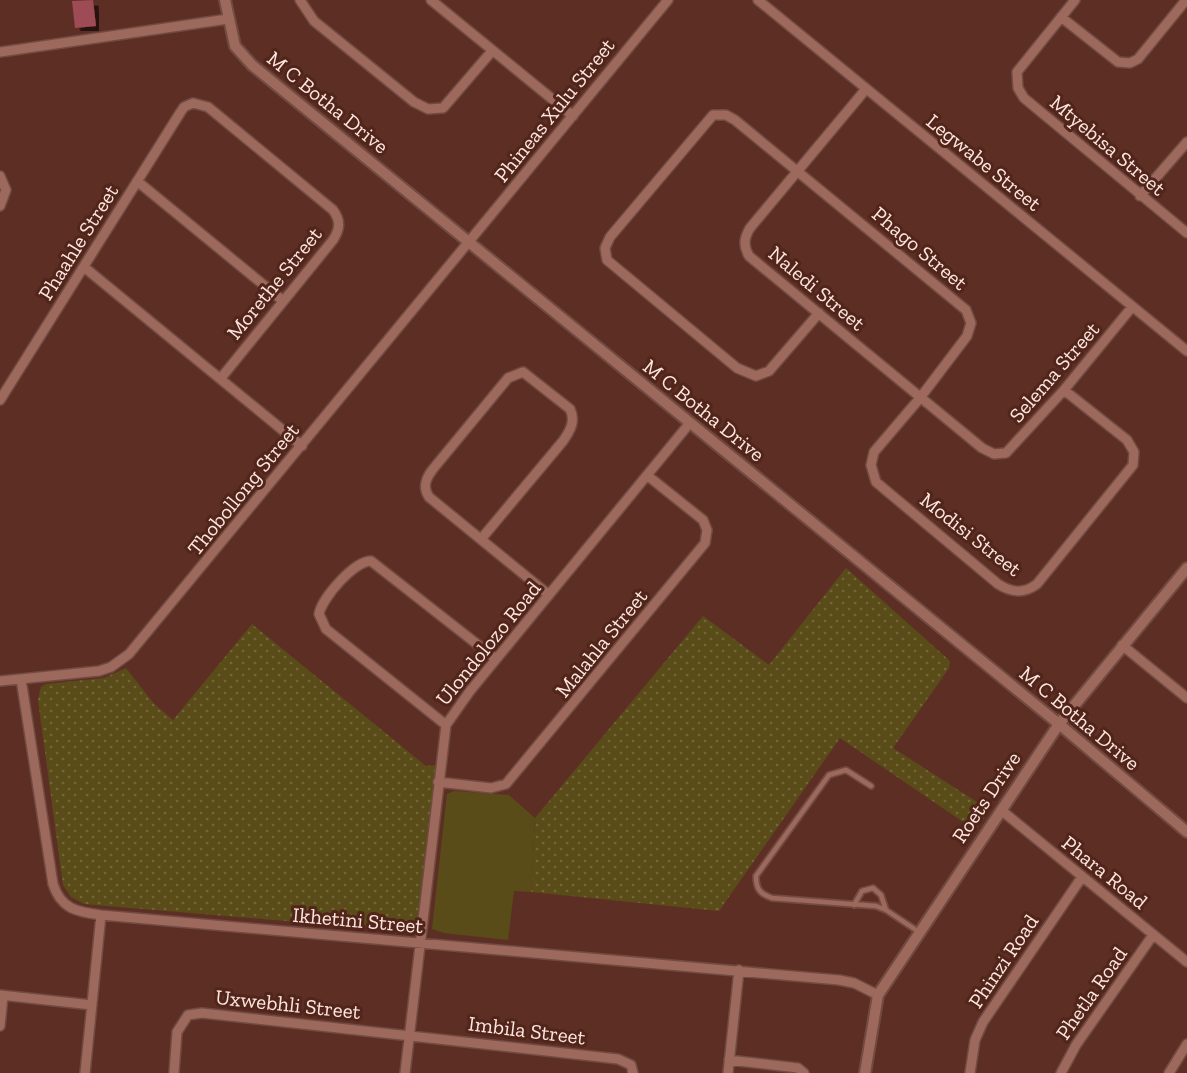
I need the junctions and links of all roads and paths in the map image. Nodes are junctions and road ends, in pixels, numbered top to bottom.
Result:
1 (225, 0) edge
2 (300, 0) edge
3 (431, 0) edge
4 (668, 0) edge
5 (758, 0) edge
6 (1075, 0) edge
7 (1186, 0) edge
8 (1061, 16) junction
9 (228, 19) junction
10 (492, 51) junction
11 (0, 52) edge
12 (866, 89) junction
13 (189, 104) joint
14 (573, 116) junction
15 (1187, 142) edge
16 (797, 170) junction
17 (0, 176) edge
18 (137, 181) junction
19 (1140, 196) junction
20 (0, 206) edge
21 (1187, 233) edge
22 (468, 241) junction
23 (84, 267) junction
24 (282, 300) junction
25 (1132, 307) junction
26 (819, 313) junction
27 (1187, 351) edge
28 (221, 378) junction
29 (1064, 390) junction
30 (920, 398) junction
31 (0, 400) edge
32 (689, 424) junction
33 (302, 446) junction
34 (1000, 455) joint
35 (648, 476) junction
36 (482, 538) junction
37 (1187, 568) edge
38 (549, 595) junction
39 (1122, 645) junction
40 (496, 659) junction
41 (21, 679) junction
42 (0, 681) edge
43 (1187, 698) edge
44 (1059, 724) junction
45 (446, 725) junction
46 (438, 782) junction
47 (871, 786) dead end
48 (1001, 810) junction
49 (1187, 832) edge
50 (1082, 877) junction
51 (854, 904) junction
52 (886, 910) junction
53 (101, 915) junction
54 (920, 933) junction
55 (1153, 935) junction
56 (420, 944) junction
57 (1187, 962) edge
58 (739, 969) junction
59 (878, 995) junction
60 (2, 996) edge
61 (92, 1005) junction
62 (0, 1026) edge
63 (409, 1035) junction
64 (1187, 1044) edge
65 (729, 1060) junction
66 (85, 1073) edge
67 (174, 1073) edge
68 (405, 1073) edge
69 (633, 1073) edge
70 (728, 1073) edge
71 (804, 1073) edge
72 (865, 1073) edge
73 (970, 1073) edge
74 (1061, 1073) edge
75 (1169, 1073) edge

1 - 9 street, M C Botha Drive
2 - 10 street
3 - 10 street
4 - 14 street, Phineas Xulu Street
5 - 12 street, Legwabe Street
6 - 8 street
7 - 8 street
8 - 19 street, Mtyebisa Street
9 - 11 street
9 - 22 street, M C Botha Drive
10 - 14 street
12 - 16 street, Naledi Street
12 - 25 street, Legwabe Street
13 - 18 street, Phaahle Street
13 - 24 street, Morethe Street
14 - 22 street, Phineas Xulu Street
15 - 19 street
16 - 26 street, Naledi Street
16 - 26 street
16 - 30 street, Phago Street
17 - 20 street
18 - 23 street, Phaahle Street
18 - 24 street
19 - 21 street, Mtyebisa Street
22 - 32 street, M C Botha Drive
22 - 33 street, Thobollong Street
23 - 28 street
23 - 31 street, Phaahle Street
24 - 28 street, Morethe Street
25 - 27 street, Legwabe Street
25 - 29 street, Selema Street
26 - 30 street, Naledi Street
28 - 33 street
29 - 30 street, Modisi Street
29 - 34 street, Selema Street
30 - 34 street, Naledi Street
32 - 35 street, Ulondolozo Road
32 - 44 street, M C Botha Drive
33 - 41 street, Thobollong Street
35 - 38 street, Ulondolozo Road
35 - 46 street, Malahla Street
36 - 36 street
36 - 38 street
37 - 39 street, Roets Drive
38 - 40 street, Ulondolozo Road
39 - 43 street
39 - 44 street, Roets Drive
40 - 45 street, Ulondolozo Road
40 - 45 street
41 - 42 street, Thobollong Street
41 - 53 street, Ikhetini Street
44 - 48 street, Roets Drive
44 - 49 street, M C Botha Drive
45 - 46 street, Ulondolozo Road
46 - 56 street, Ulondolozo Road
47 - 51 lane
48 - 50 street, Phara Road
48 - 54 street, Roets Drive
50 - 55 street, Phara Road
50 - 73 street, Phinzi Road
51 - 52 lane
51 - 52 lane
52 - 54 lane
53 - 56 street, Ikhetini Street
53 - 61 street
54 - 59 street, Roets Drive
55 - 57 street, Phara Road
55 - 74 street, Phetla Road
56 - 58 street, Ikhetini Street
56 - 63 street, Ulondolozo Road
58 - 59 street, Ikhetini Street
58 - 65 street
59 - 72 street, Roets Drive
60 - 61 street
60 - 62 street
61 - 66 street
63 - 67 street, Uxwebhli Street
63 - 68 street, Ulondolozo Road
63 - 69 street, Imbila Street
64 - 75 street
65 - 70 street
65 - 71 street

